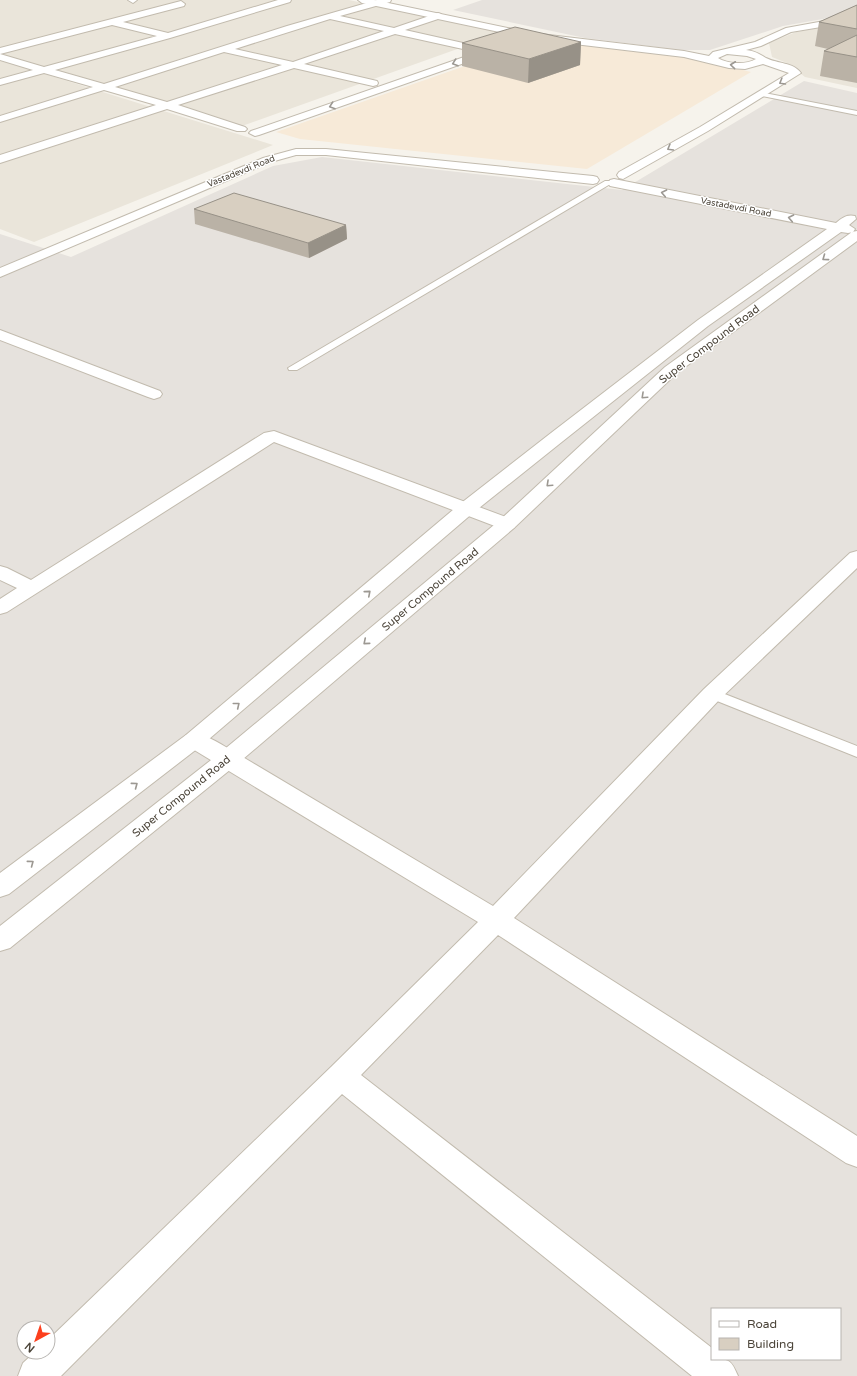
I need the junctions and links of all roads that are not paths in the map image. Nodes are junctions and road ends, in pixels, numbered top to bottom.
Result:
1 (254, 0) edge
2 (287, 0) edge
3 (362, 0) edge
4 (387, 0) edge
5 (376, 3) junction
6 (181, 4) dead end
7 (273, 4) junction
8 (294, 9) dead end
9 (309, 12) dead end
10 (330, 16) junction
11 (438, 16) junction
12 (857, 18) edge
13 (112, 22) junction
14 (394, 30) junction
15 (516, 32) junction
16 (530, 32) junction
17 (167, 36) junction
18 (573, 40) junction
19 (188, 41) dead end
20 (202, 44) dead end
21 (758, 44) junction
22 (472, 48) junction
23 (224, 49) junction
24 (0, 51) edge
25 (729, 52) junction
26 (0, 57) edge
27 (715, 57) junction
28 (756, 60) junction
29 (293, 65) junction
30 (44, 70) junction
31 (0, 82) edge
32 (373, 83) junction
33 (106, 88) junction
34 (762, 94) junction
35 (166, 105) junction
36 (857, 113) edge
37 (0, 119) edge
38 (241, 129) junction
39 (255, 133) junction
40 (268, 138) dead end
41 (284, 145) junction
42 (299, 152) junction
43 (0, 159) edge
44 (609, 176) junction
45 (852, 227) edge
46 (0, 263) edge
47 (0, 273) edge
48 (0, 336) edge
49 (293, 368) dead end
50 (154, 394) dead end
51 (467, 508) junction
52 (507, 524) junction
53 (857, 557) edge
54 (0, 572) edge
55 (32, 588) junction
56 (0, 608) edge
57 (712, 694) junction
58 (194, 740) junction
59 (857, 752) edge
60 (228, 759) junction
61 (0, 886) edge
62 (496, 920) junction
63 (0, 941) edge
64 (341, 1076) junction
65 (857, 1153) edge
66 (36, 1376) edge
67 (720, 1376) edge

1 - 7 street
2 - 7 street
3 - 5 street
4 - 5 street
4 - 16 street
5 - 10 street
5 - 11 street
6 - 13 street
7 - 8 street
7 - 17 street
9 - 10 street
10 - 14 street
10 - 23 street
11 - 14 street
11 - 15 street
12 - 21 street
13 - 17 street
13 - 24 street
14 - 22 street
14 - 29 street
15 - 16 street
15 - 22 street
16 - 18 street
16 - 18 street
16 -> 39 street
17 - 19 street
17 - 30 street
18 - 27 street
20 - 23 street
21 - 25 street
21 - 28 street
22 - 32 street
23 - 29 street
23 - 33 street
25 - 27 street
25 - 28 street
26 - 30 street
28 -> 27 street
28 -> 34 street
28 - 44 street
29 - 32 street
29 - 35 street
30 - 31 street
30 - 33 street
32 - 38 street
33 - 35 street
33 - 37 street
34 - 36 lane
34 -> 44 street
35 - 38 street
35 - 43 street
38 - 39 street
39 - 40 street
41 - 42 street
41 - 44 street, Vastadevdi Road
41 - 46 street, Vastadevdi Road
42 - 44 street, Vastadevdi Road
42 - 47 street, Vastadevdi Road
44 - 45 street, Vastadevdi Road
44 - 49 lane
45 - 51 street, Super Compound Road
45 -> 52 street, Super Compound Road
48 - 50 street
51 - 52 street
51 - 55 street
58 -> 51 street, Super Compound Road
52 -> 60 street, Super Compound Road
53 - 57 street
54 - 55 street
55 - 56 street
57 - 59 lane
57 - 62 street
58 - 60 street
61 -> 58 street, Super Compound Road
60 - 62 street
60 - 63 street, Super Compound Road
62 - 64 street
62 - 65 street
64 - 66 street
64 - 67 street

